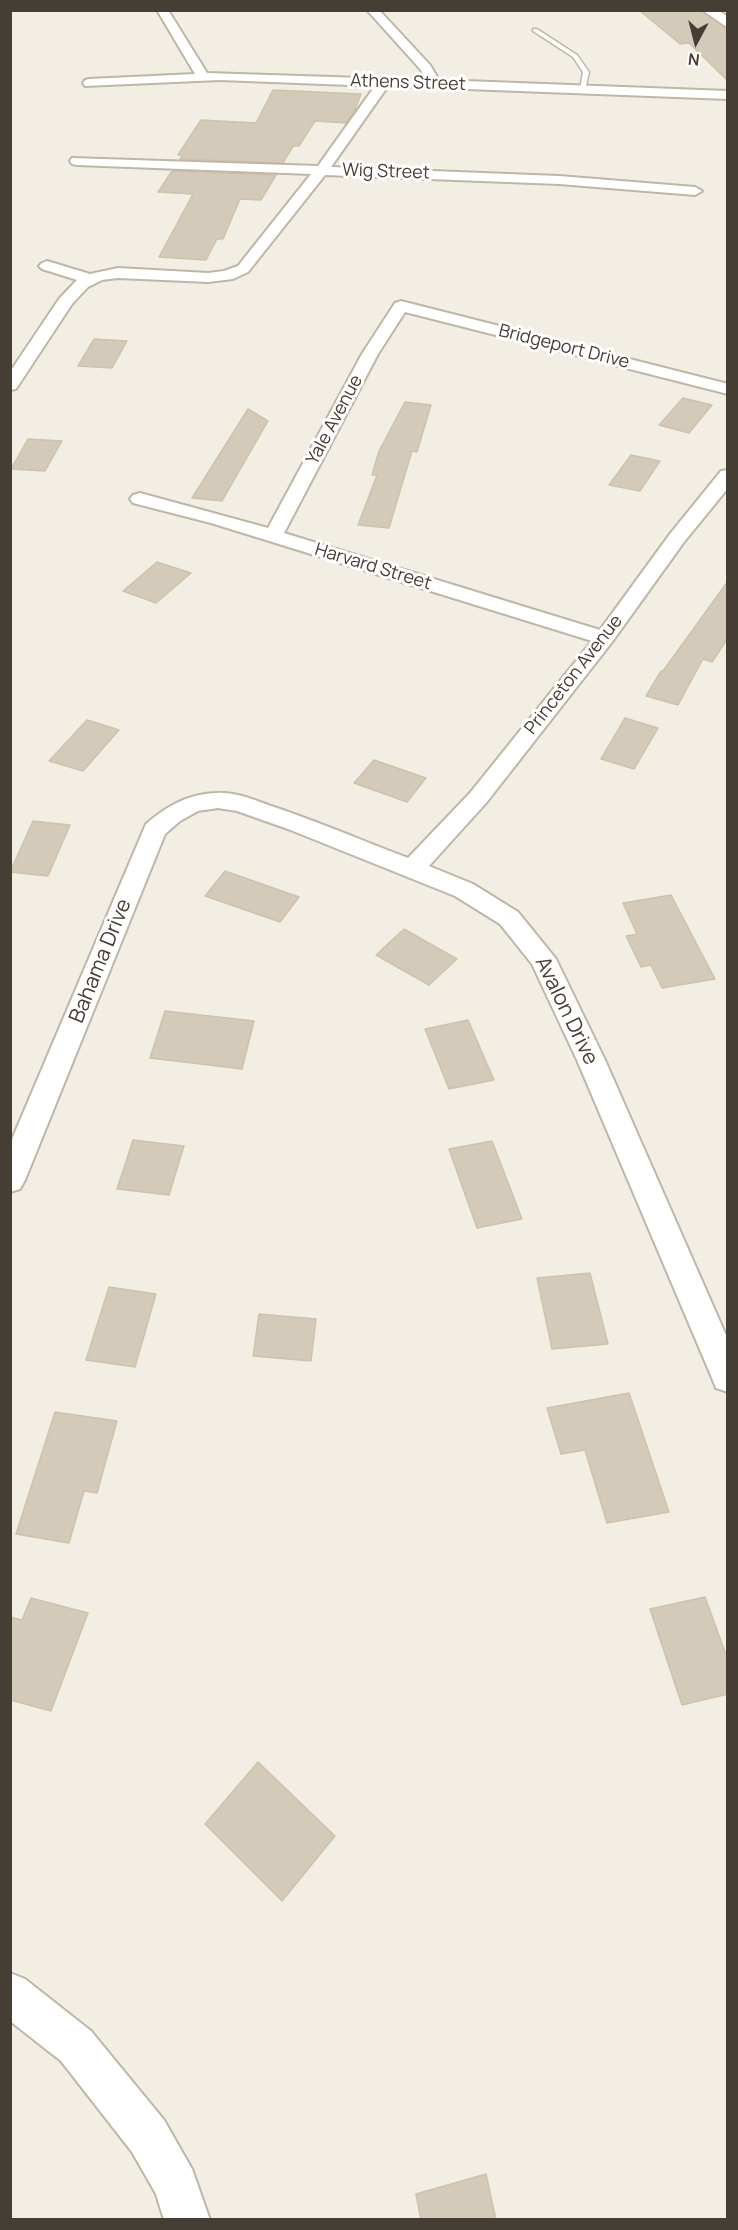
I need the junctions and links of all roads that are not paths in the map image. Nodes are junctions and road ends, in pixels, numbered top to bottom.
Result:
1 (162, 10) edge
2 (372, 10) edge
3 (708, 10) edge
4 (728, 24) edge
5 (535, 30) dead end
6 (203, 76) junction
7 (384, 82) junction
8 (89, 83) dead end
9 (435, 84) junction
10 (584, 89) junction
11 (728, 95) edge
12 (77, 161) dead end
13 (322, 170) junction
14 (695, 191) dead end
15 (47, 266) dead end
16 (90, 279) junction
17 (401, 306) joint
18 (10, 385) edge
19 (728, 388) edge
20 (728, 475) edge
21 (140, 499) dead end
22 (273, 536) junction
23 (605, 638) junction
24 (241, 804) joint
25 (412, 869) junction
26 (10, 1179) edge
27 (728, 1378) edge
28 (10, 1994) edge
29 (188, 2220) edge

1 - 6 street
2 - 9 street
3 - 4 street
5 - 10 lane
6 - 7 street, Athens Street
6 - 8 street, Athens Street
7 - 9 street, Athens Street
7 - 13 street
9 - 10 street, Athens Street
10 - 11 street, Athens Street
12 - 13 street, Wig Street
13 - 14 street, Wig Street
13 - 16 street
15 - 16 street
16 - 18 street
17 - 19 street, Bridgeport Drive
17 - 22 street, Yale Avenue
20 - 23 street, Princeton Avenue
21 - 22 street, Harvard Street
22 - 23 street, Harvard Street
23 - 25 street, Princeton Avenue
24 - 25 street, Avalon Drive
24 - 26 street, Bahama Drive
25 - 27 street, Avalon Drive
28 - 29 street

